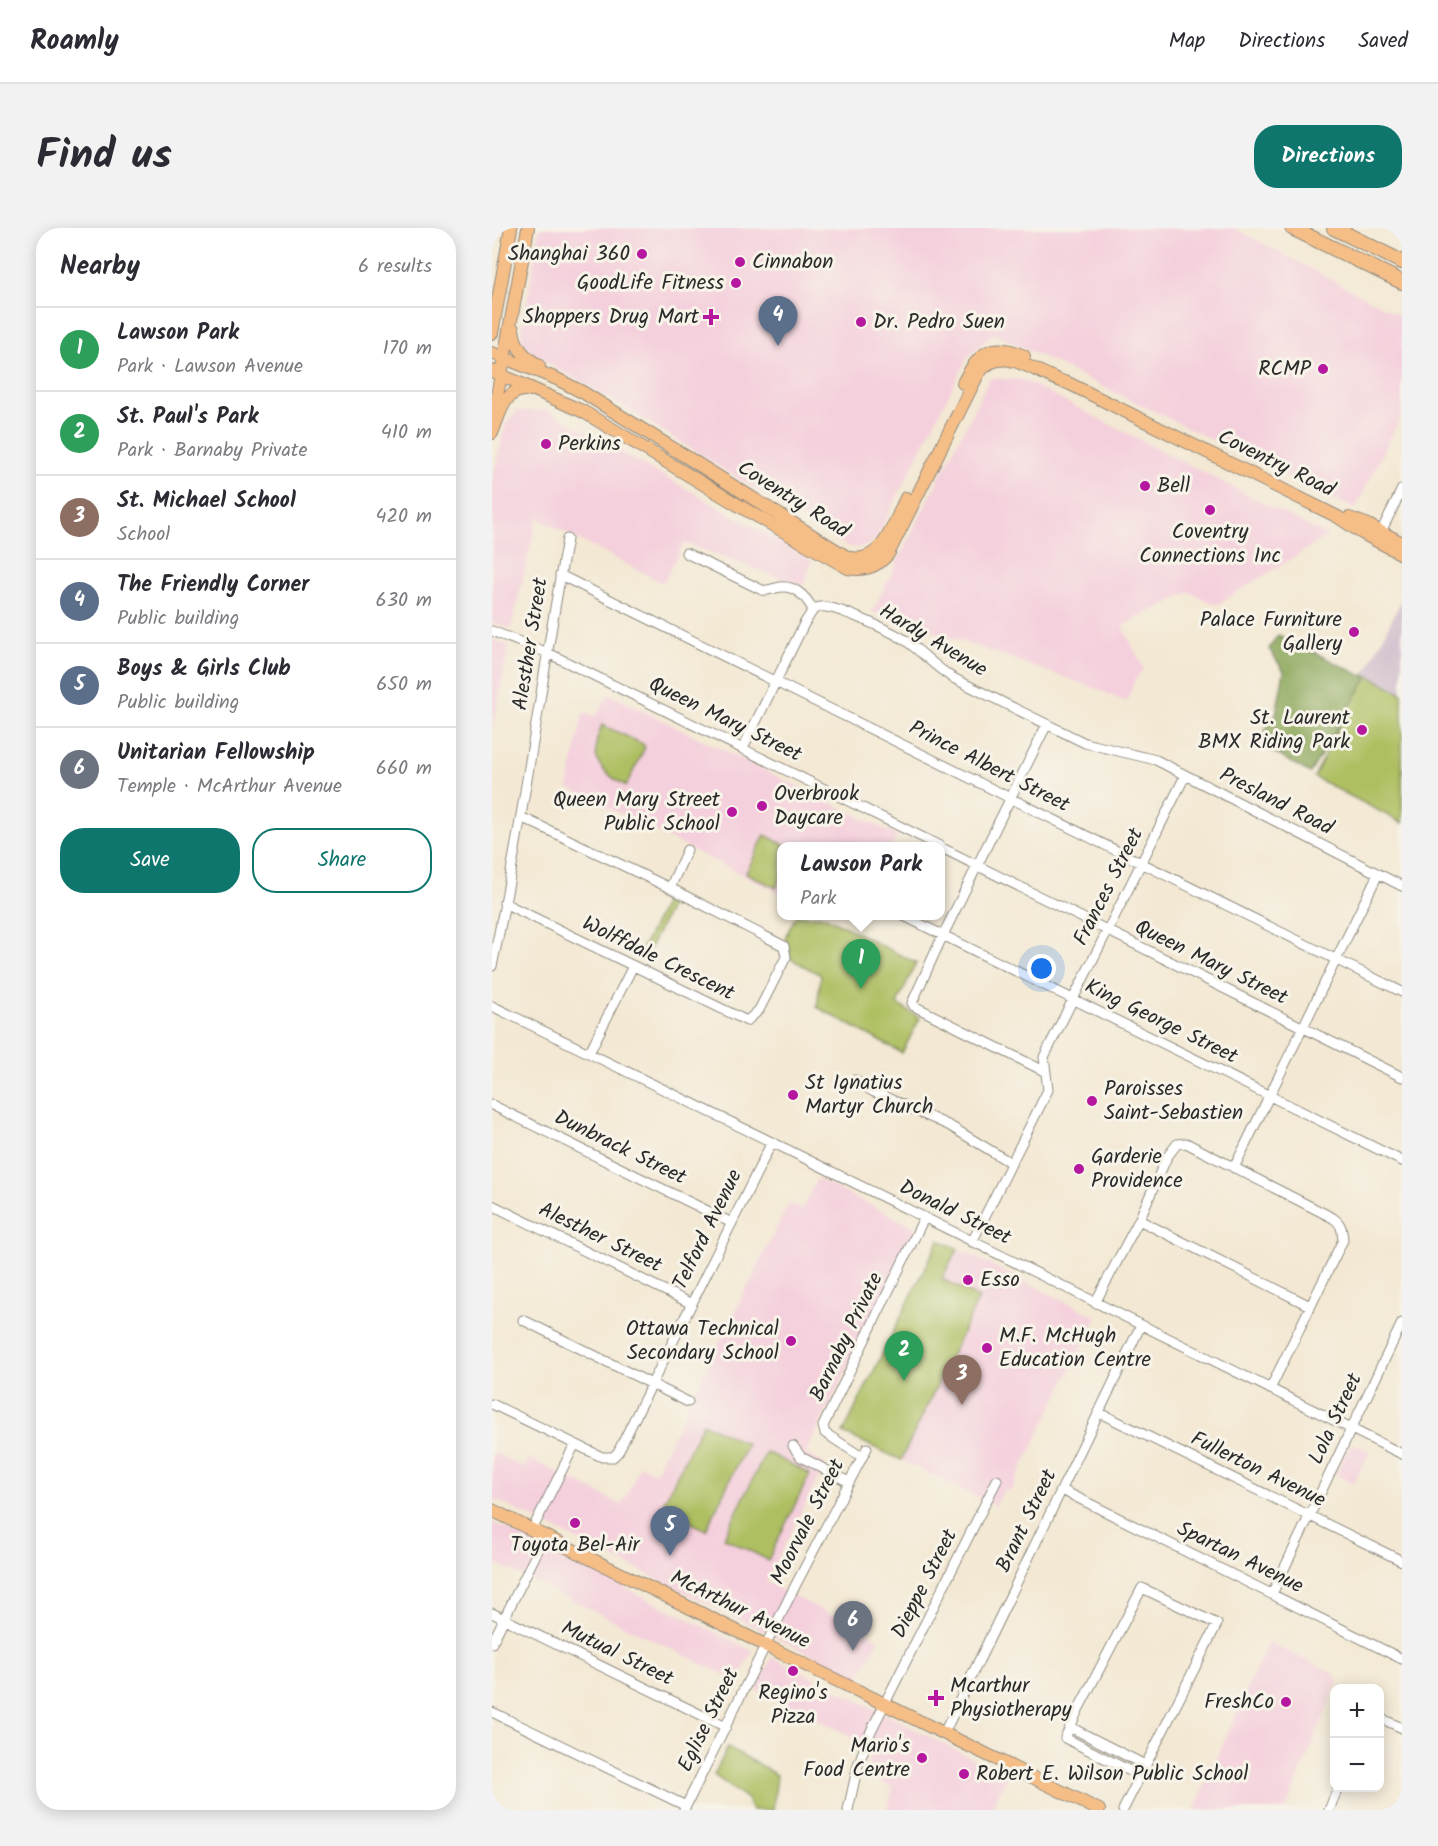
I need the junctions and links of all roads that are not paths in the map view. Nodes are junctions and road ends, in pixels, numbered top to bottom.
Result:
1 (511, 228) edge
2 (528, 228) edge
3 (1292, 228) edge
4 (1334, 228) edge
5 (1402, 262) edge
6 (1402, 282) edge
7 (512, 315) junction
8 (493, 319) edge
9 (492, 333) edge
10 (492, 353) edge
11 (505, 357) junction
12 (497, 373) edge
13 (557, 379) junction
14 (1068, 383) junction
15 (557, 399) junction
16 (492, 423) edge
17 (492, 433) edge
18 (1402, 489) edge
19 (1379, 537) junction
20 (567, 539) dead end
21 (1402, 543) edge
22 (686, 553) dead end
23 (1402, 554) edge
24 (560, 575) junction
25 (813, 610) junction
26 (492, 631) edge
27 (548, 653) junction
28 (777, 681) junction
29 (1047, 724) junction
30 (1097, 746) joint
31 (742, 748) junction
32 (1185, 776) junction
33 (1011, 799) junction
34 (521, 817) junction
35 (930, 842) edge
36 (687, 850) dead end
37 (945, 850) edge
38 (1141, 864) junction
39 (978, 866) junction
40 (1378, 874) junction
41 (1402, 886) edge
42 (670, 888) junction
43 (504, 903) junction
44 (914, 920) edge
45 (1107, 931) junction
46 (943, 935) junction
47 (1336, 959) junction
48 (492, 966) edge
49 (633, 966) junction
50 (1402, 992) edge
51 (1074, 999) junction
52 (492, 1006) edge
53 (1303, 1028) junction
54 (589, 1053) junction
55 (1044, 1071) junction
56 (1402, 1077) edge
57 (855, 1080) dead end
58 (1269, 1096) junction
59 (492, 1105) edge
60 (772, 1142) junction
61 (1402, 1161) edge
62 (1011, 1163) junction
63 (1234, 1168) junction
64 (492, 1205) edge
65 (924, 1218) junction
66 (1139, 1220) junction
67 (732, 1223) junction
68 (972, 1242) junction
69 (1095, 1303) junction
70 (692, 1304) junction
71 (1310, 1306) junction
72 (522, 1320) dead end
73 (1402, 1323) edge
74 (1141, 1325) junction
75 (1398, 1340) edge
76 (651, 1384) junction
77 (1270, 1389) junction
78 (688, 1402) dead end
79 (492, 1404) edge
80 (1098, 1412) junction
81 (1351, 1429) junction
82 (575, 1444) junction
83 (793, 1446) dead end
84 (864, 1453) joint
85 (1402, 1454) edge
86 (997, 1480) dead end
87 (849, 1482) junction
88 (1062, 1490) junction
89 (492, 1510) edge
90 (1310, 1516) junction
91 (532, 1530) junction
92 (545, 1536) junction
93 (1402, 1561) edge
94 (1272, 1594) junction
95 (492, 1613) edge
96 (504, 1619) junction
97 (492, 1643) edge
98 (766, 1645) junction
99 (1402, 1659) edge
100 (884, 1704) junction
101 (492, 1712) edge
102 (1384, 1720) edge
103 (726, 1727) junction
104 (1070, 1727) junction
105 (1402, 1728) edge
106 (944, 1733) junction
107 (1145, 1765) junction
108 (1140, 1776) junction
109 (1336, 1792) edge
110 (685, 1808) edge
111 (848, 1810) edge
112 (1099, 1810) edge
113 (1123, 1810) edge
114 (1329, 1810) edge

1 - 8 main road
2 - 7 main road
3 - 6 highway
4 - 5 highway
7 - 11 main road
7 - 13 main road
8 - 9 main road
10 - 11 main road, Coventry Road
11 - 12 main road
11 - 13 main road, Coventry Road
12 - 15 main road, Coventry Road
12 - 16 main road
13 - 14 main road, Coventry Road
14 - 15 main road, Coventry Road
14 - 19 main road, Coventry Road
15 - 17 main road
18 - 19 street
19 - 21 main road, Coventry Road
19 - 23 main road, Coventry Road
20 - 24 street, Alesther Street
22 - 25 street
24 - 27 street, Alesther Street
24 - 28 street, Prince Albert Street
25 - 28 street
25 - 29 street, Hardy Avenue
26 - 27 street, Queen Mary Street
27 - 31 street, Queen Mary Street
27 - 34 street, Alesther Street
28 - 31 street
28 - 33 street, Prince Albert Street
29 - 30 street, Hardy Avenue
29 - 33 street
30 - 32 street, Presland Road
31 - 35 street, Queen Mary Street
32 - 38 street, Frances Street
32 - 40 street, Presland Road
33 - 38 street, Prince Albert Street
33 - 39 street
34 - 42 street, Wolffdale Crescent
34 - 43 street, Alesther Street
36 - 42 street
37 - 39 street, Queen Mary Street
38 - 45 street, Frances Street
38 - 47 street, Prince Albert Street
39 - 45 street, Queen Mary Street
39 - 46 street
40 - 41 street, Presland Road
40 - 47 street
42 - 49 street, Wolffdale Crescent
43 - 48 street, Alesther Street
43 - 49 street, Wolffdale Crescent
44 - 46 street, King George Street
45 - 51 street, Frances Street
45 - 53 street, Queen Mary Street
46 - 51 street, King George Street
46 - 55 street
47 - 50 street, Prince Albert Street
47 - 53 street
49 - 54 street
51 - 55 street, Frances Street
51 - 58 street, King George Street
52 - 54 street, Donald Street
53 - 56 street, Queen Mary Street
53 - 58 street
54 - 60 street, Donald Street
55 - 62 street, Frances Street
57 - 62 street
58 - 61 street, King George Street
58 - 63 street
59 - 67 street, Dunbrack Street
60 - 65 street, Donald Street
60 - 67 street, Telford Avenue
62 - 68 street, Frances Street
63 - 66 street
63 - 71 street
64 - 70 street, Alesther Street
65 - 68 street, Donald Street
65 - 84 street, Barnaby Private
66 - 69 street
66 - 71 street
67 - 70 street, Telford Avenue
68 - 69 street, Donald Street
69 - 74 street, Donald Street
70 - 76 street, Telford Avenue
71 - 77 street
72 - 76 street
73 - 75 street, Lola Street
74 - 77 street, Donald Street
74 - 80 street, Brant Street
75 - 81 street, Lola Street
76 - 78 street
76 - 82 street, Telford Avenue
77 - 81 street, Donald Street
79 - 82 street
80 - 88 street, Brant Street
80 - 90 street, Fullerton Avenue
81 - 85 street, Donald Street
81 - 90 street, Lola Street
82 - 91 street
83 - 87 street
84 - 87 street, Moorvale Street
86 - 100 street, Dieppe Street
87 - 98 street, Moorvale Street
88 - 94 street, Spartan Avenue
88 - 106 street, Brant Street
89 - 91 main road, McArthur Avenue
90 - 93 street, Fullerton Avenue
90 - 94 street, Lola Street
91 - 92 main road, McArthur Avenue
92 - 96 street
92 - 98 main road, McArthur Avenue
94 - 99 street, Spartan Avenue
95 - 96 street, Mutual Street
96 - 97 street
96 - 103 street, Mutual Street
98 - 100 main road, McArthur Avenue
98 - 103 street, Eglise Street
100 - 106 main road, McArthur Avenue
100 - 111 street, Dieppe Street
101 - 110 street
102 - 105 street
103 - 110 street, Eglise Street
104 - 107 street
104 - 107 street
104 - 108 street
106 - 112 main road, McArthur Avenue
107 - 108 street
108 - 113 street
109 - 114 street

